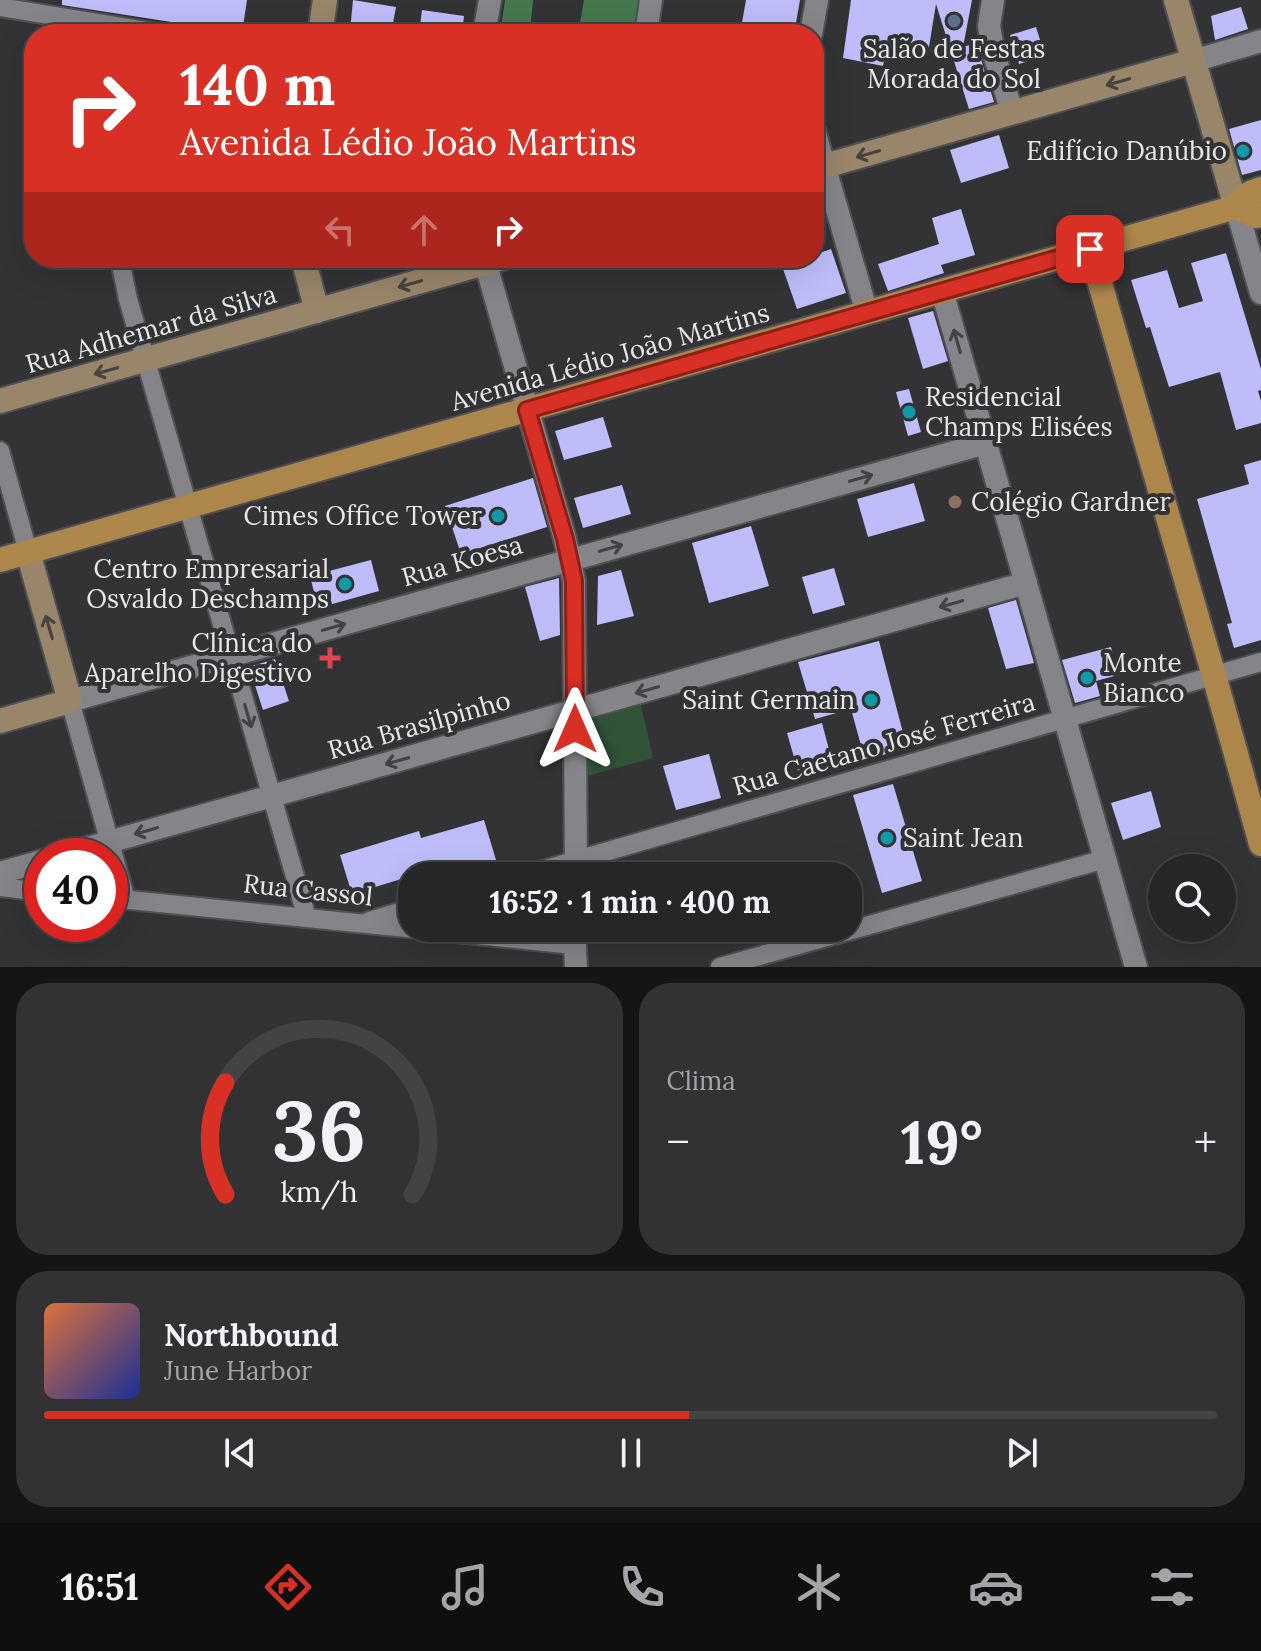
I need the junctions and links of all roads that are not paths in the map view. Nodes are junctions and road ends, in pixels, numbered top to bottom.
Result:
1 (325, 0) edge
2 (490, 0) edge
3 (651, 0) edge
4 (817, 0) edge
5 (993, 0) edge
6 (1176, 0) edge
7 (1, 10) edge
8 (93, 24) edge
9 (321, 24) edge
10 (486, 24) edge
11 (647, 24) edge
12 (813, 24) edge
13 (1261, 41) edge
14 (1193, 61) junction
15 (1012, 112) junction
16 (824, 167) edge
17 (824, 183) edge
18 (1261, 189) edge
19 (1236, 207) junction
20 (1261, 214) edge
21 (1090, 249) junction
22 (122, 268) edge
23 (306, 268) edge
24 (463, 268) edge
25 (492, 268) edge
26 (942, 291) junction
27 (1261, 293) edge
28 (317, 311) junction
29 (867, 313) junction
30 (145, 360) junction
31 (0, 401) edge
32 (527, 410) junction
33 (986, 443) junction
34 (0, 451) edge
35 (188, 507) junction
36 (28, 552) junction
37 (0, 560) edge
38 (570, 560) junction
39 (1026, 583) junction
40 (231, 656) junction
41 (1261, 662) edge
42 (1214, 675) junction
43 (70, 701) junction
44 (575, 710) junction
45 (1065, 718) junction
46 (0, 721) edge
47 (272, 796) junction
48 (109, 838) edge
49 (121, 838) edge
50 (1261, 844) edge
51 (1105, 859) junction
52 (576, 862) edge
53 (596, 862) edge
54 (24, 866) edge
55 (0, 873) edge
56 (0, 887) edge
57 (24, 890) edge
58 (128, 900) edge
59 (398, 912) edge
60 (307, 918) junction
61 (359, 924) junction
62 (575, 947) edge
63 (720, 967) edge
64 (1136, 967) edge

1 - 9 main road
2 - 10 street
3 - 11 street
4 - 12 street
5 - 15 street
6 - 14 main road
7 - 8 street
13 - 14 street
14 -> 15 main road
14 - 19 main road
15 -> 16 main road
17 - 29 street
18 - 19 main road, Avenida Lédio João Martins
19 - 20 main road
19 - 21 main road, Avenida Lédio João Martins
19 - 27 street
21 - 26 main road, Avenida Lédio João Martins
21 - 42 main road
22 - 30 street
23 - 28 main road
24 -> 28 main road, Rua Adhemar da Silva
25 - 32 street
26 - 29 main road, Avenida Lédio João Martins
33 -> 26 street
28 - 30 main road, Rua Adhemar da Silva
29 - 32 main road, Avenida Lédio João Martins
30 -> 31 main road, Rua Adhemar da Silva
30 - 35 street
32 - 35 main road, Avenida Lédio João Martins
32 - 38 street
38 -> 33 street, Rua Koesa
33 - 39 street
34 - 36 street
35 - 36 main road, Avenida Lédio João Martins
35 - 40 street
36 - 37 main road, Avenida Lédio João Martins
43 -> 36 main road
40 -> 38 street, Rua Koesa
38 - 44 street
39 -> 44 street, Rua Brasilpinho
39 - 45 street
40 - 43 street, Rua Koesa
40 -> 47 street
41 - 42 street, Rua Caetano José Ferreira
42 - 45 street, Rua Caetano José Ferreira
42 - 50 main road
43 - 46 main road, Rua Koesa
43 - 48 street
44 -> 47 street, Rua Brasilpinho
44 - 52 street
45 - 51 street
45 - 53 street, Rua Caetano José Ferreira
47 -> 49 street, Rua Brasilpinho
47 - 60 street
51 - 63 street
51 - 64 street
54 - 55 street
56 - 57 street
58 - 60 street, Rua Cassol
59 - 61 street
60 - 61 street, Rua Cassol
61 - 62 street, Rua Cassol

